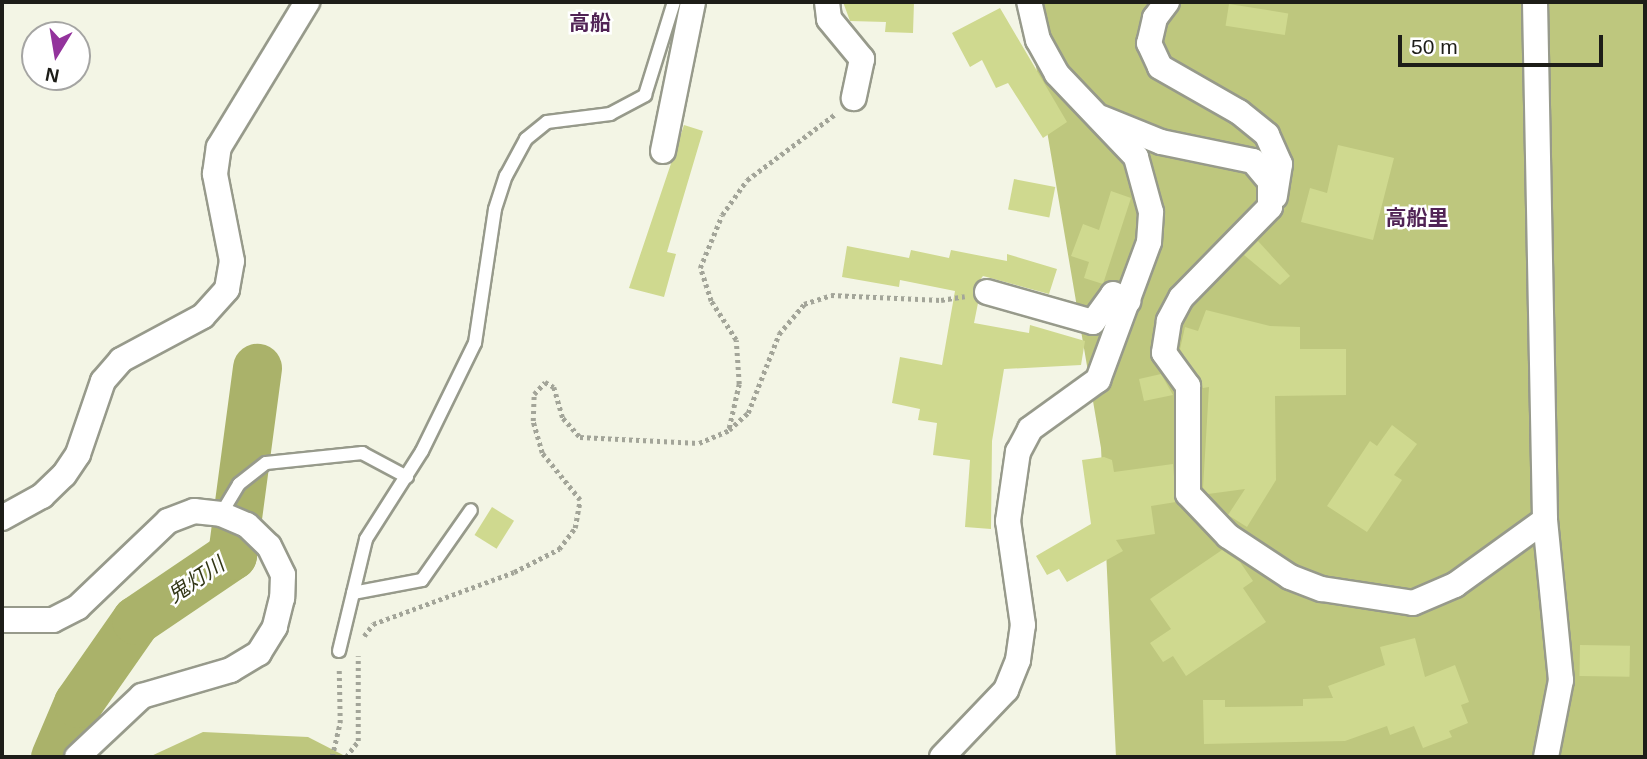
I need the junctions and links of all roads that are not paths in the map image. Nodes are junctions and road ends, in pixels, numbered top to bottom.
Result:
1 (307, 2) edge
2 (674, 2) edge
3 (693, 2) edge
4 (827, 2) edge
5 (1167, 2) edge
6 (1535, 2) edge
7 (1027, 5) edge
8 (854, 98) road end
9 (1102, 118) junction
10 (663, 151) dead end
11 (1270, 206) junction
12 (987, 292) road end
13 (1128, 301) junction
14 (407, 477) junction
15 (471, 510) dead end
16 (221, 514) junction
17 (2, 518) edge
18 (1545, 520) junction
19 (353, 593) junction
20 (2, 620) edge
21 (339, 651) road end
22 (77, 757) edge
23 (942, 757) edge
24 (1546, 757) edge

1 - 17 street
2 - 14 lane
3 - 10 street
4 - 8 street
5 - 11 street
6 - 18 street
7 - 9 street
9 - 11 street
9 - 13 street
11 - 18 street
12 - 13 street
13 - 23 street
14 - 16 lane
14 - 19 lane
15 - 19 lane
16 - 20 street
16 - 22 street
18 - 24 street
19 - 21 lane

